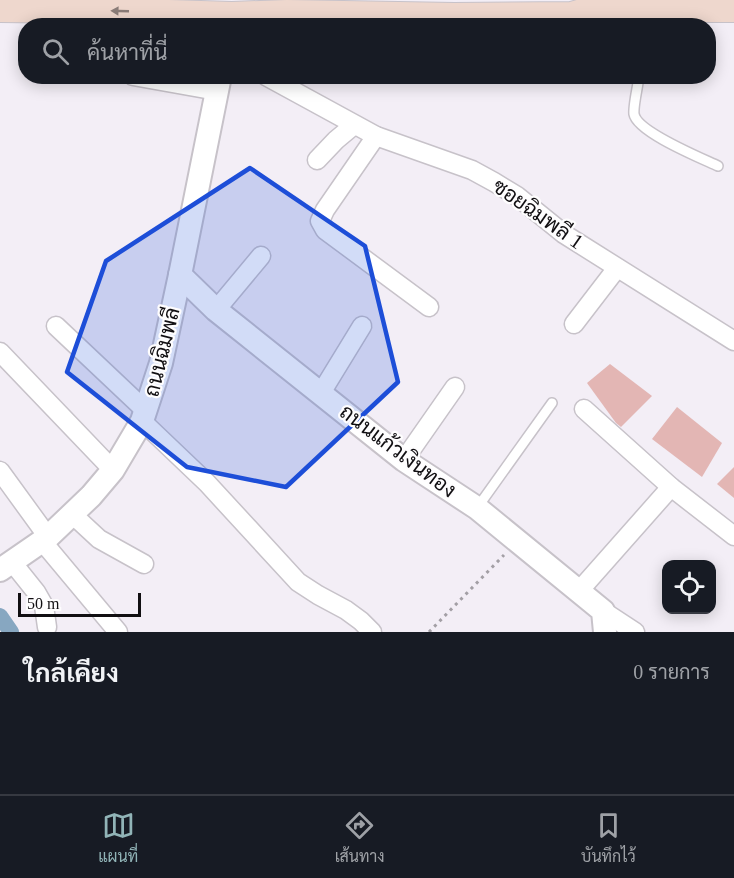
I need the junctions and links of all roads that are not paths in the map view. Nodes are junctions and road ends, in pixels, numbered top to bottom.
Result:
1 (588, 4) edge
2 (0, 9) edge
3 (734, 9) edge
4 (232, 13) edge
5 (77, 18) edge
6 (219, 84) edge
7 (280, 84) edge
8 (638, 84) edge
9 (354, 125) junction
10 (376, 136) junction
11 (317, 160) dead end
12 (718, 166) dead end
13 (261, 256) dead end
14 (617, 268) junction
15 (180, 275) junction
16 (429, 307) dead end
17 (216, 310) junction
18 (574, 324) dead end
19 (56, 326) dead end
20 (362, 326) dead end
21 (734, 341) edge
22 (0, 352) edge
23 (454, 387) dead end
24 (321, 393) junction
25 (552, 403) dead end
26 (584, 409) dead end
27 (144, 416) junction
28 (404, 460) junction
29 (114, 470) junction
30 (0, 471) edge
31 (671, 487) junction
32 (477, 508) junction
33 (72, 514) junction
34 (734, 536) edge
35 (45, 539) junction
36 (144, 564) dead end
37 (6, 566) edge
38 (579, 591) junction
39 (604, 622) edge
40 (46, 627) dead end
41 (118, 632) edge
42 (372, 632) edge
43 (635, 632) edge

1 - 3 main road
1 - 4 main road
2 - 5 main road
4 -> 5 main road
6 - 15 street, ถนนฉิมพลี
7 - 9 street, ซอยฉิมพลี 1
8 - 12 lane
9 - 10 street, ซอยฉิมพลี 1
9 - 11 street
10 - 14 street, ซอยฉิมพลี 1
10 - 16 street
13 - 17 street
14 - 18 street
14 - 21 street, ซอยฉิมพลี 1
15 - 17 street, ถนนแก้วเงินทอง
15 - 27 street, ถนนฉิมพลี
17 - 24 street, ถนนแก้วเงินทอง
19 - 27 street
20 - 24 street
22 - 29 street
23 - 28 street
24 - 28 street, ถนนแก้วเงินทอง
25 - 32 lane
26 - 31 street
27 - 29 street, ถนนฉิมพลี
27 - 42 street
28 - 32 street, ถนนแก้วเงินทอง
29 - 33 street, ถนนฉิมพลี
30 - 35 street
31 - 34 street
31 - 38 street
32 - 38 street, ถนนแก้วเงินทอง
33 - 35 street, ถนนฉิมพลี
33 - 36 street
35 - 37 street, ถนนฉิมพลี
35 - 41 street
37 - 40 street
38 - 39 street, ถนนแก้วเงินทอง
39 - 43 street

